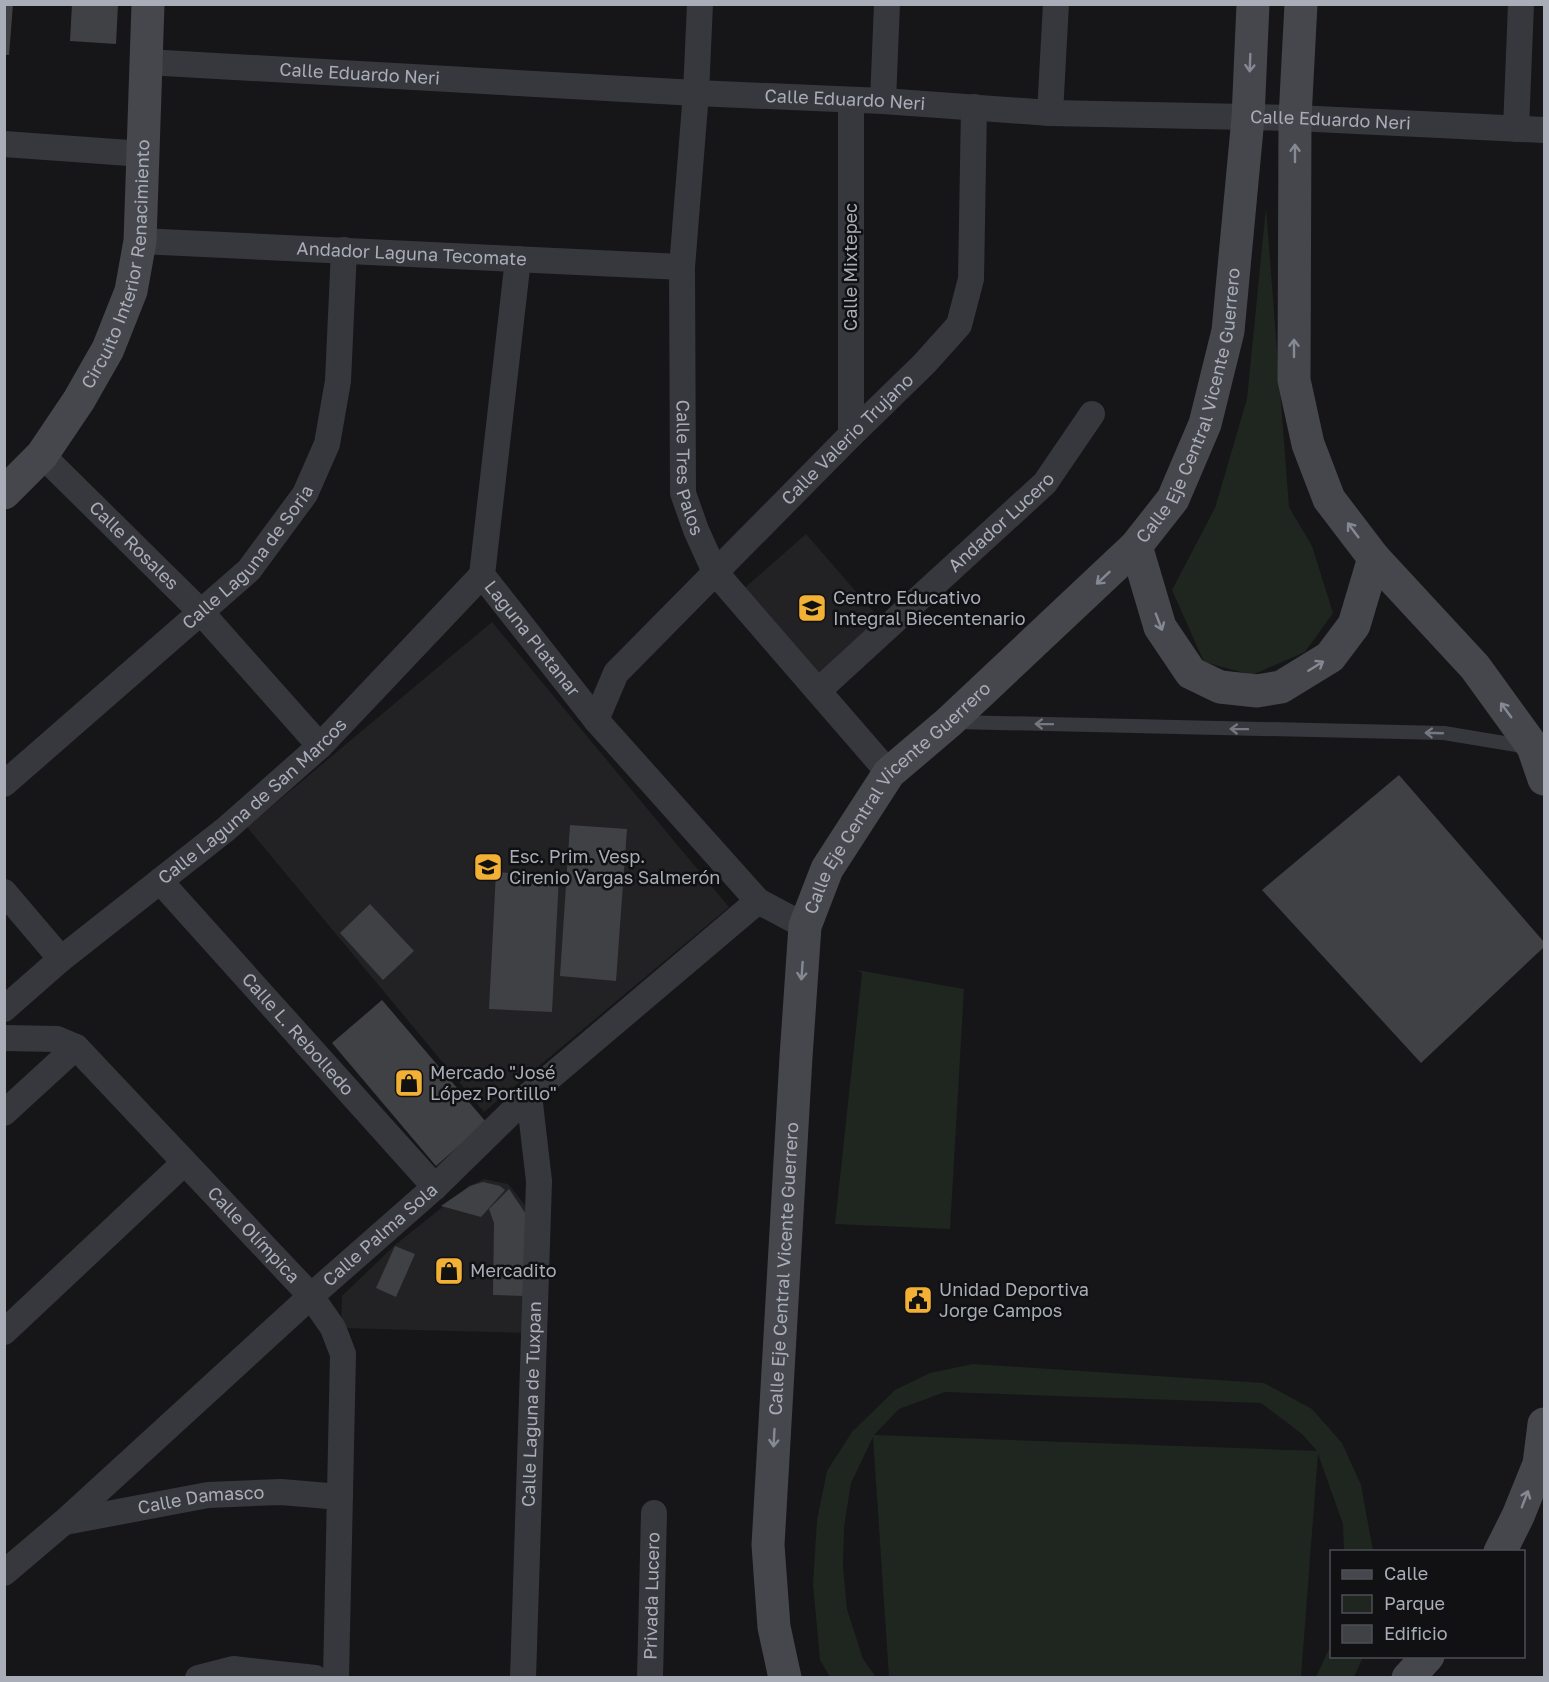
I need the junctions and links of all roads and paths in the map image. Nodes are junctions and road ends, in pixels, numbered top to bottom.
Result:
1 (148, 4) edge
2 (700, 4) edge
3 (886, 4) edge
4 (1056, 4) edge
5 (1253, 4) edge
6 (1301, 4) edge
7 (1521, 4) edge
8 (146, 62) junction
9 (696, 93) junction
10 (851, 100) junction
11 (883, 101) junction
12 (974, 107) junction
13 (1050, 113) junction
14 (1248, 118) junction
15 (1295, 118) junction
16 (1516, 129) junction
17 (1545, 130) edge
18 (4, 144) edge
19 (143, 154) junction
20 (140, 241) junction
21 (344, 250) junction
22 (518, 259) junction
23 (682, 267) junction
24 (1092, 414) dead end
25 (851, 435) junction
26 (42, 455) junction
27 (4, 493) edge
28 (1136, 546) junction
29 (1374, 558) junction
30 (715, 572) junction
31 (482, 575) junction
32 (200, 611) junction
33 (818, 691) junction
34 (596, 720) junction
35 (949, 722) junction
36 (320, 746) junction
37 (1533, 747) junction
38 (889, 773) junction
39 (1545, 779) edge
40 (4, 784) edge
41 (160, 880) junction
42 (4, 892) edge
43 (758, 901) junction
44 (805, 926) junction
45 (61, 959) junction
46 (4, 1008) edge
47 (4, 1038) edge
48 (76, 1047) junction
49 (529, 1095) junction
50 (4, 1113) edge
51 (184, 1163) junction
52 (435, 1187) junction
53 (312, 1296) junction
54 (4, 1332) edge
55 (1545, 1424) edge
56 (340, 1497) junction
57 (654, 1513) dead end
58 (64, 1522) junction
59 (1501, 1550) edge
60 (4, 1574) edge
61 (1426, 1658) edge
62 (198, 1677) edge
63 (315, 1677) edge
64 (336, 1677) edge
65 (523, 1677) edge
66 (650, 1677) edge
67 (785, 1677) edge
68 (1408, 1677) edge

1 - 8 main road, Circuito Interior Renacimiento
2 - 9 street, Calle Tres Palos
3 - 11 street
4 - 13 street
5 -> 14 main road, Calle Eje Central Vicente Guerrero
6 - 15 main road
7 - 16 street
8 - 9 street, Calle Eduardo Neri
8 - 19 main road, Circuito Interior Renacimiento
9 - 10 street, Calle Eduardo Neri
9 - 23 street, Calle Tres Palos
10 - 11 street, Calle Eduardo Neri
10 - 25 street, Calle Mixtepec
11 - 12 street, Calle Eduardo Neri
12 - 13 street, Calle Eduardo Neri
12 - 25 street, Calle Valerio Trujano
13 - 14 street, Calle Eduardo Neri
14 - 15 street, Calle Eduardo Neri
14 - 28 main road, Calle Eje Central Vicente Guerrero
15 - 16 street, Calle Eduardo Neri
29 -> 15 main road
16 - 17 street, Calle Eduardo Neri
18 - 19 street
19 - 20 main road, Circuito Interior Renacimiento
20 - 21 street, Andador Laguna Tecomate
20 - 26 main road, Circuito Interior Renacimiento
21 - 22 street, Andador Laguna Tecomate
21 - 32 street, Calle Laguna de Soria
22 - 23 street, Andador Laguna Tecomate
22 - 31 street, Laguna Platanar
23 - 30 street, Calle Tres Palos
24 - 33 street, Andador Lucero
25 - 30 street, Calle Valerio Trujano
26 - 27 main road, Circuito Interior Renacimiento
26 - 32 street, Calle Rosales
28 -> 29 main road
28 -> 35 main road, Calle Eje Central Vicente Guerrero
37 -> 29 main road
30 - 33 street, Calle Tres Palos
30 - 34 street, Calle Valerio Trujano
31 - 34 street, Laguna Platanar
31 - 36 street, Calle Laguna de San Marcos
32 - 36 street, Calle Rosales
32 - 40 street, Calle Laguna de Soria
33 - 38 street, Calle Tres Palos
34 - 43 street, Laguna Platanar
37 -> 35 lane
35 - 38 main road, Calle Eje Central Vicente Guerrero
36 - 41 street, Calle Laguna de San Marcos
37 - 39 main road
38 - 44 main road, Calle Eje Central Vicente Guerrero
41 - 45 street, Calle Laguna de San Marcos
41 - 52 street, Calle L. Rebolledo
42 - 45 street
43 - 44 street, Laguna Platanar
43 - 49 street, Calle Palma Sola
44 -> 67 main road, Calle Eje Central Vicente Guerrero
45 - 46 street, Calle Laguna de San Marcos
47 - 48 street
48 - 50 street
48 - 51 street, Calle Olímpica
49 - 52 street, Calle Palma Sola
49 - 65 street, Calle Laguna de Tuxpan
51 - 53 street, Calle Olímpica
51 - 54 street
52 - 53 street, Calle Palma Sola
53 - 56 street, Calle Olímpica
53 - 58 street, Calle Palma Sola
59 -> 55 main road
56 - 58 street, Calle Damasco
56 - 64 street, Calle Olímpica
57 - 66 street, Privada Lucero
58 - 60 street, Calle Palma Sola
61 - 68 main road
62 - 63 street

